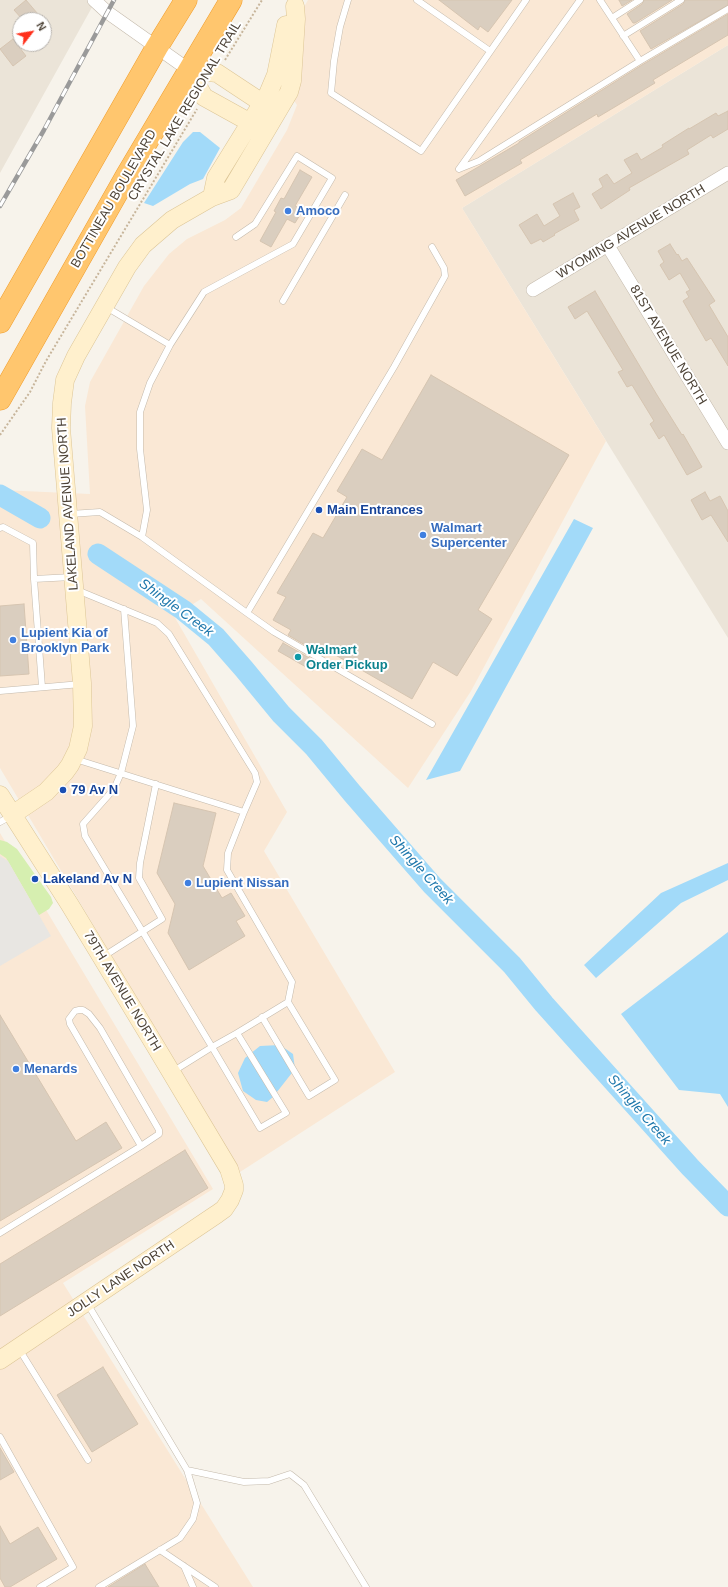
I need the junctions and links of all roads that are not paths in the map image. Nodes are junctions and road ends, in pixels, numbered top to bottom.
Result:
1 (94, 0) edge
2 (186, 0) edge
3 (231, 0) edge
4 (348, 0) edge
5 (417, 0) edge
6 (526, 0) edge
7 (580, 0) edge
8 (600, 0) edge
9 (640, 0) edge
10 (681, 0) edge
11 (296, 3) edge
12 (728, 9) edge
13 (612, 18) junction
14 (623, 36) junction
15 (157, 47) junction
16 (490, 51) junction
17 (640, 61) junction
18 (189, 70) junction
19 (270, 108) junction
20 (250, 123) junction
21 (266, 132) junction
22 (728, 173) edge
23 (345, 195) dead end
24 (212, 197) junction
25 (236, 237) dead end
26 (608, 246) junction
27 (432, 247) dead end
28 (533, 290) dead end
29 (283, 301) dead end
30 (105, 306) junction
31 (0, 322) edge
32 (170, 346) junction
33 (0, 399) edge
34 (728, 443) edge
35 (68, 514) junction
36 (0, 528) edge
37 (142, 537) junction
38 (34, 579) junction
39 (73, 583) junction
40 (124, 609) junction
41 (247, 613) junction
42 (82, 683) junction
43 (42, 687) junction
44 (0, 691) edge
45 (432, 724) dead end
46 (74, 758) junction
47 (120, 773) junction
48 (156, 784) junction
49 (0, 795) edge
50 (244, 812) junction
51 (6, 818) edge
52 (143, 932) junction
53 (101, 958) junction
54 (288, 1002) junction
55 (262, 1018) junction
56 (237, 1032) junction
57 (212, 1047) junction
58 (171, 1072) junction
59 (142, 1146) junction
60 (234, 1190) joint
61 (0, 1233) edge
62 (86, 1302) junction
63 (18, 1348) junction
64 (0, 1360) edge
65 (0, 1437) edge
66 (88, 1460) dead end
67 (187, 1470) junction
68 (160, 1550) junction
69 (184, 1566) junction
70 (40, 1587) edge
71 (99, 1587) edge
72 (193, 1587) edge
73 (215, 1587) edge
74 (366, 1587) edge

1 - 15 street
2 - 15 highway
3 - 18 highway, BOTTINEAU BOULEVARD
4 - 16 lane
5 - 16 lane
6 - 16 lane
7 - 17 lane
8 - 13 lane
9 - 13 lane
10 - 14 lane
11 - 19 street, LAKELAND AVENUE NORTH
12 - 17 lane
13 - 14 lane
14 - 17 lane
15 - 18 street
15 - 31 highway
18 - 19 street
18 - 20 street
18 - 33 highway, BOTTINEAU BOULEVARD
19 - 20 street, LAKELAND AVENUE NORTH
19 - 21 street, LAKELAND AVENUE NORTH
20 - 21 street
20 - 24 street, LAKELAND AVENUE NORTH
21 - 24 street, LAKELAND AVENUE NORTH
22 - 26 street, WYOMING AVENUE NORTH
23 - 29 lane
24 - 30 street, LAKELAND AVENUE NORTH
25 - 32 lane
26 - 28 street, WYOMING AVENUE NORTH
26 - 34 street, 81ST AVENUE NORTH
27 - 41 lane
30 - 32 lane
30 - 35 street, LAKELAND AVENUE NORTH
32 - 37 lane
35 - 37 lane
35 - 39 street, LAKELAND AVENUE NORTH
36 - 38 lane
37 - 41 lane
38 - 39 lane
38 - 43 lane
39 - 40 lane
39 - 42 street, LAKELAND AVENUE NORTH
40 - 47 lane
40 - 50 lane
41 - 45 lane
42 - 43 lane
42 - 46 street, LAKELAND AVENUE NORTH
43 - 44 lane
46 - 47 lane
46 - 51 street, LAKELAND AVENUE NORTH
47 - 48 lane
47 - 52 lane
48 - 50 lane
48 - 52 lane
49 - 51 street, 79TH AVENUE NORTH
50 - 54 lane
51 - 53 street, 79TH AVENUE NORTH
52 - 53 lane
52 - 57 lane
53 - 58 street, 79TH AVENUE NORTH
54 - 55 lane
54 - 55 lane
55 - 56 lane
56 - 57 lane
56 - 57 lane
57 - 58 lane
58 - 60 street, 79TH AVENUE NORTH
59 - 59 lane
59 - 61 lane
60 - 62 street, JOLLY LANE NORTH
62 - 63 street, JOLLY LANE NORTH
62 - 67 lane
63 - 64 street, JOLLY LANE NORTH
63 - 66 lane
65 - 70 lane
67 - 68 lane
67 - 74 lane
68 - 69 lane
68 - 71 lane
69 - 72 lane
69 - 73 lane

